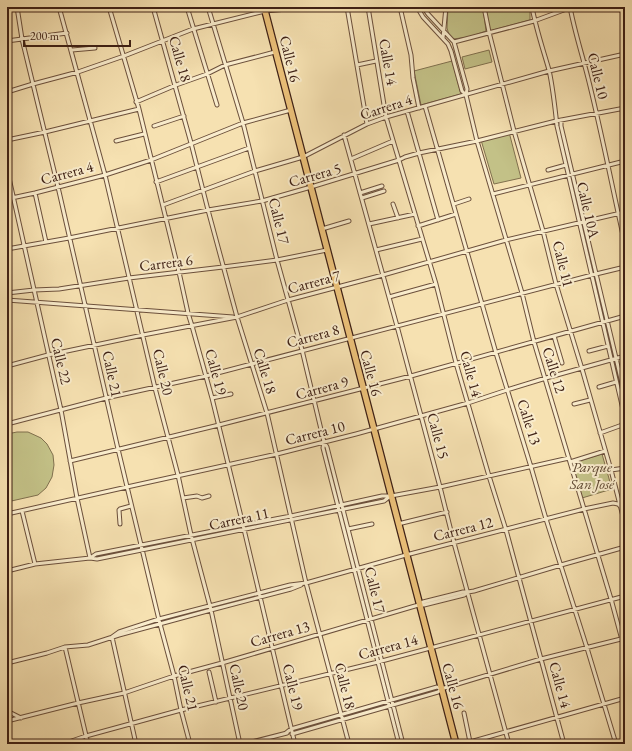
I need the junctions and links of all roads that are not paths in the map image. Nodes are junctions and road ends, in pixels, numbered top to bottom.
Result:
1 (17, 7) edge
2 (59, 7) edge
3 (109, 7) edge
4 (153, 7) edge
5 (187, 7) edge
6 (208, 7) edge
7 (309, 7) edge
8 (347, 7) edge
9 (368, 7) edge
10 (400, 7) edge
11 (417, 7) edge
12 (423, 7) edge
13 (446, 7) edge
14 (484, 7) edge
15 (532, 7) edge
16 (571, 7) edge
17 (621, 7) edge
18 (265, 9) edge
19 (534, 21) junction
20 (625, 23) edge
21 (213, 24) junction
22 (193, 29) junction
23 (444, 31) junction
24 (489, 32) junction
25 (67, 33) junction
26 (443, 38) junction
27 (22, 39) junction
28 (7, 40) edge
29 (163, 41) junction
30 (454, 42) junction
31 (95, 48) dead end
32 (72, 50) junction
33 (276, 52) junction
34 (625, 54) edge
35 (124, 56) junction
36 (376, 61) junction
37 (585, 63) junction
38 (225, 65) junction
39 (357, 65) junction
40 (549, 71) junction
41 (78, 72) junction
42 (207, 74) junction
43 (33, 84) junction
44 (502, 84) junction
45 (176, 85) junction
46 (7, 92) edge
47 (466, 95) junction
48 (136, 102) junction
49 (217, 105) dead end
50 (425, 106) junction
51 (419, 108) junction
52 (625, 108) edge
53 (139, 109) junction
54 (291, 110) junction
55 (407, 111) junction
56 (597, 114) junction
57 (184, 116) junction
58 (386, 117) junction
59 (561, 120) junction
60 (556, 121) junction
61 (90, 122) junction
62 (243, 123) junction
63 (367, 124) junction
64 (154, 126) dead end
65 (514, 131) junction
66 (45, 132) junction
67 (144, 134) junction
68 (344, 135) junction
69 (7, 140) edge
70 (477, 140) junction
71 (116, 141) dead end
72 (393, 142) junction
73 (191, 143) junction
74 (249, 148) junction
75 (438, 149) junction
76 (419, 154) junction
77 (303, 156) junction
78 (350, 159) junction
79 (151, 160) junction
80 (399, 160) junction
81 (625, 161) edge
82 (566, 165) junction
83 (608, 166) junction
84 (197, 167) junction
85 (7, 169) edge
86 (548, 170) dead end
87 (255, 171) junction
88 (355, 174) junction
89 (105, 175) junction
90 (570, 175) junction
91 (156, 182) junction
92 (530, 185) junction
93 (382, 186) dead end
94 (58, 187) junction
95 (311, 188) junction
96 (203, 190) junction
97 (384, 191) dead end
98 (35, 193) junction
99 (360, 193) junction
100 (493, 194) junction
101 (14, 198) junction
102 (362, 198) junction
103 (7, 199) edge
104 (469, 199) dead end
105 (262, 201) junction
106 (393, 204) dead end
107 (454, 204) junction
108 (162, 205) junction
109 (208, 210) junction
110 (625, 212) edge
111 (415, 214) junction
112 (456, 214) junction
113 (618, 214) junction
114 (166, 218) junction
115 (398, 218) junction
116 (438, 220) junction
117 (349, 222) dead end
118 (580, 222) junction
119 (584, 222) junction
120 (369, 224) junction
121 (418, 226) junction
122 (117, 228) junction
123 (322, 229) junction
124 (543, 231) junction
125 (70, 238) junction
126 (422, 239) junction
127 (506, 240) junction
128 (46, 242) junction
129 (625, 244) edge
130 (24, 246) junction
131 (7, 249) edge
132 (327, 250) junction
133 (376, 250) junction
134 (467, 251) junction
135 (277, 260) junction
136 (429, 262) junction
137 (223, 267) junction
138 (625, 267) edge
139 (179, 272) junction
140 (596, 274) junction
141 (383, 275) junction
142 (591, 275) junction
143 (129, 278) junction
144 (436, 284) junction
145 (556, 284) junction
146 (81, 285) junction
147 (337, 287) junction
148 (34, 290) junction
149 (7, 293) edge
150 (522, 293) junction
151 (389, 297) junction
152 (7, 300) edge
153 (288, 300) junction
154 (37, 302) junction
155 (482, 304) junction
156 (86, 306) junction
157 (136, 309) junction
158 (188, 313) junction
159 (444, 313) junction
160 (625, 316) edge
161 (236, 317) junction
162 (607, 321) junction
163 (602, 322) junction
164 (192, 326) junction
165 (397, 326) junction
166 (570, 332) junction
167 (143, 335) junction
168 (554, 336) junction
169 (350, 338) junction
170 (534, 342) junction
171 (95, 346) junction
172 (608, 346) junction
173 (302, 350) junction
174 (589, 352) dead end
175 (496, 353) junction
176 (48, 355) junction
177 (625, 356) edge
178 (616, 359) junction
179 (611, 360) junction
180 (252, 363) junction
181 (456, 363) junction
182 (562, 364) dead end
183 (7, 366) edge
184 (582, 369) junction
185 (206, 376) junction
186 (410, 376) junction
187 (546, 378) junction
188 (616, 382) junction
189 (599, 387) dead end
190 (155, 388) junction
191 (363, 388) junction
192 (507, 390) junction
193 (230, 394) dead end
194 (625, 396) edge
195 (106, 398) junction
196 (212, 398) junction
197 (590, 400) junction
198 (313, 401) junction
199 (468, 403) junction
200 (574, 404) dead end
201 (61, 410) junction
202 (267, 413) junction
203 (421, 417) junction
204 (625, 418) edge
205 (7, 424) edge
206 (625, 424) edge
207 (219, 425) junction
208 (374, 429) junction
209 (600, 433) junction
210 (168, 437) junction
211 (324, 442) junction
212 (118, 449) junction
213 (605, 451) junction
214 (277, 454) junction
215 (569, 458) junction
216 (70, 461) junction
217 (570, 462) junction
218 (229, 465) junction
219 (531, 467) junction
220 (625, 468) edge
221 (611, 470) junction
222 (178, 475) junction
223 (489, 476) junction
224 (127, 487) junction
225 (440, 487) junction
226 (209, 496) dead end
227 (391, 496) junction
228 (77, 498) junction
229 (183, 498) junction
230 (131, 506) junction
231 (620, 506) junction
232 (625, 506) edge
233 (343, 507) junction
234 (338, 508) junction
235 (584, 509) junction
236 (22, 511) junction
237 (447, 512) junction
238 (7, 514) edge
239 (291, 518) junction
240 (546, 519) junction
241 (120, 524) dead end
242 (243, 524) junction
243 (372, 524) dead end
244 (398, 524) junction
245 (625, 524) edge
246 (244, 529) junction
247 (348, 529) junction
248 (506, 530) junction
249 (191, 535) junction
250 (192, 540) junction
251 (454, 543) junction
252 (141, 545) junction
253 (625, 547) edge
254 (142, 550) junction
255 (406, 555) junction
256 (597, 555) junction
257 (90, 558) junction
258 (35, 564) junction
259 (561, 565) junction
260 (359, 569) junction
261 (354, 570) junction
262 (7, 571) edge
263 (519, 577) junction
264 (306, 583) junction
265 (468, 592) junction
266 (259, 593) junction
267 (625, 596) edge
268 (260, 598) junction
269 (611, 599) junction
270 (419, 605) junction
271 (210, 608) junction
272 (575, 609) junction
273 (159, 619) junction
274 (370, 619) junction
275 (531, 620) junction
276 (160, 624) junction
277 (320, 634) junction
278 (479, 634) junction
279 (112, 637) junction
280 (623, 639) edge
281 (65, 647) junction
282 (272, 648) junction
283 (430, 648) junction
284 (587, 648) junction
285 (625, 651) edge
286 (541, 660) junction
287 (380, 661) junction
288 (7, 663) edge
289 (222, 663) junction
290 (209, 672) dead end
291 (330, 673) junction
292 (490, 674) junction
293 (174, 676) junction
294 (281, 686) junction
295 (441, 688) junction
296 (124, 693) junction
297 (230, 698) junction
298 (625, 698) edge
299 (390, 700) junction
300 (216, 702) junction
301 (78, 703) junction
302 (603, 704) junction
303 (391, 705) junction
304 (182, 710) junction
305 (7, 711) edge
306 (464, 713) dead end
307 (340, 715) junction
308 (21, 718) junction
309 (557, 718) junction
310 (342, 719) junction
311 (7, 721) edge
312 (131, 724) junction
313 (291, 729) junction
314 (506, 732) junction
315 (286, 733) junction
316 (293, 734) junction
317 (86, 736) junction
318 (470, 742) junction
319 (62, 744) edge
320 (88, 744) edge
321 (136, 744) edge
322 (190, 744) edge
323 (240, 744) edge
324 (244, 744) edge
325 (295, 744) edge
326 (349, 744) edge
327 (399, 744) edge
328 (403, 744) edge
329 (456, 744) edge
330 (463, 744) edge
331 (509, 744) edge
332 (564, 744) edge
333 (616, 744) edge

1 - 27 street, Calle 21
2 - 25 street, Calle 20
3 - 35 street, Calle 19
4 - 29 street, Calle 18
5 - 22 street
6 - 21 street, Calle 17
7 - 18 street
8 - 39 street
9 - 36 street, Calle 14
10 - 51 street
11 - 26 street
12 - 23 street
13 - 23 street
14 - 24 street, Calle 11
15 - 19 street, Calle 10A
16 - 19 street
16 - 37 street, Calle 10
17 - 20 street
18 - 21 street
18 - 33 highway, Calle 16
19 - 24 street
19 - 40 street, Calle 10A
21 - 22 street
21 - 38 street, Calle 17
22 - 29 street
22 - 42 street
23 - 26 street
23 - 30 street, Calle 12
24 - 30 street
24 - 44 street, Calle 11
25 - 27 street
25 - 32 street, Calle 20
26 - 47 street, Calle 12
27 - 28 street
27 - 43 street, Calle 21
29 - 35 street
29 - 45 street, Calle 18
30 - 47 street, Calle 12
31 - 32 street
32 - 41 street, Calle 20
33 - 38 street
33 - 54 highway, Calle 16
34 - 37 street, Carrera 4
35 - 41 street
35 - 48 street, Calle 19
36 - 39 street
36 - 58 street, Calle 14
37 - 40 street, Carrera 4
37 - 56 street, Calle 10
38 - 42 street
38 - 62 street, Calle 17
39 - 63 street
40 - 44 street, Carrera 4
40 - 60 street, Calle 10A
41 - 43 street
41 - 61 street, Calle 20
42 - 45 street
42 - 49 street
43 - 46 street
43 - 66 street, Calle 21
44 - 47 street, Carrera 4
44 - 65 street, Calle 11
45 - 48 street
45 - 57 street, Calle 18
47 - 50 street, Carrera 4
47 - 70 street, Calle 12
48 - 53 street, Calle 19
50 - 51 street, Carrera 4
50 - 75 street, Calle 13
51 - 55 street, Carrera 4
52 - 56 street, Carrera 5
53 - 61 street
53 - 67 street, Calle 19
54 - 62 street, Carrera 4
54 - 77 highway, Calle 16
55 - 58 street, Carrera 4
55 - 76 street
56 - 59 street, Carrera 5
56 - 83 street, Calle 10
57 - 64 street
57 - 73 street, Calle 18
58 - 63 street, Carrera 4
58 - 72 street, Calle 14
59 - 60 street, Carrera 5
59 - 90 street, Calle 10A
60 - 65 street, Carrera 5
60 - 82 street, Calle 10A
61 - 66 street
61 - 89 street, Calle 20
62 - 73 street, Carrera 4
62 - 74 street, Calle 17
63 - 68 street, Carrera 4
65 - 70 street, Carrera 5
65 - 92 street, Calle 11
66 - 69 street
66 - 94 street, Calle 21
67 - 71 street
67 - 79 street, Calle 19
68 - 77 street, Carrera 4
68 - 78 street, Calle 15
70 - 75 street, Carrera 5
70 - 100 street, Calle 12
72 - 78 street
72 - 80 street, Calle 14
73 - 79 street, Carrera 4
73 - 84 street, Calle 18
74 - 84 street
74 - 87 street, Calle 17
75 - 76 street, Carrera 5
75 - 107 street, Calle 13
76 - 80 street, Carrera 5
76 - 116 street
77 - 87 street, Carrera 4
77 - 95 highway, Calle 16
78 - 88 street, Calle 15
79 - 89 street, Carrera 4
79 - 91 street, Calle 19
80 - 88 street, Carrera 5
80 - 111 street, Calle 14
81 - 83 street
82 - 86 street
82 - 90 street, Calle 10A
83 - 90 street
83 - 113 street, Calle 10
84 - 91 street
84 - 96 street, Calle 18
85 - 101 street, Calle 22
87 - 96 street, Carrera 4
87 - 105 street, Calle 17
88 - 95 street, Carrera 5
88 - 99 street, Calle 15
89 - 94 street, Carrera 4
89 - 122 street, Calle 20
90 - 92 street
90 - 118 street, Calle 10A
90 - 119 street, Calle 10A
91 - 108 street, Calle 19
92 - 100 street
92 - 124 street, Calle 11
93 - 99 street
94 - 98 street, Carrera 4
94 - 125 street, Calle 21
95 - 105 street, Carrera 5
95 - 123 highway, Calle 16
96 - 108 street, Carrera 4
96 - 109 street, Calle 18
97 - 102 street
98 - 101 street, Carrera 4
98 - 128 street
99 - 102 street, Calle 15
100 - 127 street, Calle 12
101 - 103 street, Carrera 4
101 - 130 street, Calle 22
102 - 120 street, Calle 15
104 - 107 street
105 - 109 street, Carrera 5
105 - 135 street, Calle 17
106 - 115 street
107 - 112 street, Calle 13
108 - 114 street, Calle 19
109 - 114 street, Carrera 5
109 - 137 street, Calle 18
110 - 113 street, Carrera 7
111 - 115 street
111 - 121 street, Calle 14
112 - 116 street
112 - 134 street, Calle 13
113 - 119 street, Carrera 7
113 - 129 street, Calle 10
114 - 122 street, Carrera 5
114 - 139 street, Calle 19
115 - 120 street
116 - 121 street
117 - 123 street
118 - 119 street, Carrera 7
118 - 124 street, Carrera 7
118 - 142 street, Calle 10A
119 - 140 street, Calle 10A
120 - 133 street, Calle 15
121 - 126 street, Calle 14
122 - 125 street, Carrera 5
122 - 143 street, Calle 20
123 - 132 highway, Calle 16
124 - 127 street, Carrera 7
124 - 145 street, Calle 11
125 - 128 street, Carrera 5
125 - 146 street, Calle 21
126 - 133 street
126 - 136 street, Calle 14
127 - 134 street, Carrera 7
127 - 150 street, Calle 12
128 - 130 street, Carrera 5
130 - 131 street, Carrera 5
130 - 148 street, Calle 22
132 - 135 street, Carrera 6
132 - 147 highway, Calle 16
133 - 141 street, Calle 15
134 - 136 street, Carrera 7
134 - 155 street, Calle 13
135 - 137 street, Carrera 6
135 - 153 street, Calle 17
136 - 141 street, Carrera 7
136 - 144 street, Calle 14
137 - 139 street, Carrera 6
137 - 161 street, Calle 18
138 - 140 street, Carrera 8
139 - 143 street, Carrera 6
139 - 158 street, Calle 19
140 - 142 street, Carrera 8
140 - 162 street, Calle 10A
141 - 147 street, Carrera 7
141 - 151 street, Calle 15
142 - 145 street, Carrera 8
142 - 163 street, Calle 10A
143 - 146 street, Carrera 6
143 - 157 street, Calle 20
144 - 151 street
144 - 159 street, Calle 14
145 - 150 street, Carrera 8
145 - 166 street, Calle 11
146 - 148 street, Carrera 6
146 - 156 street, Calle 21
147 - 153 street, Carrera 7
147 - 169 highway, Calle 16
148 - 149 street, Carrera 6
148 - 154 street, Calle 22
150 - 155 street, Carrera 8
150 - 170 street, Calle 12
151 - 165 street, Calle 15
152 - 154 street
153 - 161 street, Carrera 7
153 - 173 street, Calle 17
154 - 156 street
154 - 176 street, Calle 22
155 - 159 street, Carrera 8
155 - 175 street, Calle 13
156 - 157 street
156 - 171 street, Calle 21
157 - 158 street
157 - 167 street, Calle 20
158 - 161 street
158 - 164 street, Calle 19
159 - 165 street, Carrera 8
159 - 181 street, Calle 14
160 - 162 street, Carrera 9
161 - 164 street, Carrera 7
161 - 180 street, Calle 18
162 - 163 street, Carrera 9
162 - 178 street, Calle 10A
163 - 166 street, Carrera 9
163 - 172 street, Calle 10A
164 - 167 street, Carrera 7
164 - 185 street, Calle 19
165 - 169 street, Carrera 8
165 - 186 street, Calle 15
166 - 168 street, Carrera 9
166 - 184 street, Calle 11
167 - 171 street, Carrera 7
167 - 190 street, Calle 20
168 - 170 street, Carrera 9
168 - 182 street
169 - 173 street, Carrera 8
169 - 191 highway, Calle 16
170 - 175 street, Carrera 9
170 - 187 street, Calle 12
171 - 176 street, Carrera 7
171 - 195 street, Calle 21
172 - 174 street
172 - 179 street, Calle 10A
173 - 180 street, Carrera 8
173 - 198 street, Calle 17
175 - 181 street, Carrera 9
175 - 192 street, Calle 13
176 - 183 street, Carrera 7
176 - 201 street, Calle 22
177 - 178 street, Carrera 10
178 - 179 street, Carrera 10
178 - 194 street, Calle 10A
179 - 184 street, Carrera 10
179 - 188 street, Calle 10A
180 - 185 street, Carrera 8
180 - 202 street, Calle 18
181 - 186 street, Carrera 9
181 - 199 street, Calle 14
184 - 187 street, Carrera 10
184 - 197 street, Calle 11
185 - 190 street, Carrera 8
185 - 196 street, Calle 19
186 - 191 street, Carrera 9
186 - 203 street, Calle 15
187 - 192 street, Carrera 10
187 - 215 street, Calle 12
188 - 189 street
188 - 204 street, Calle 10A
190 - 195 street, Carrera 8
190 - 210 street, Calle 20
191 - 198 street, Carrera 9
191 - 208 highway, Calle 16
192 - 199 street, Carrera 10
192 - 219 street, Calle 13
193 - 196 street
195 - 201 street, Carrera 8
195 - 212 street, Calle 21
196 - 207 street, Calle 19
197 - 200 street
197 - 209 street, Calle 11
198 - 202 street, Carrera 9
198 - 211 street, Calle 17
199 - 203 street, Carrera 10
199 - 223 street, Calle 14
201 - 205 street, Carrera 8
201 - 216 street, Calle 22
202 - 207 street, Carrera 9
202 - 214 street, Calle 18
203 - 208 street, Carrera 10
203 - 225 street, Calle 15
206 - 209 street
207 - 210 street, Carrera 9
207 - 218 street, Calle 19
208 - 211 street, Carrera 10
208 - 227 highway, Calle 16
209 - 213 street, Calle 11
210 - 212 street, Carrera 9
210 - 222 street, Calle 20
211 - 214 street, Carrera 10
211 - 233 street, Calle 17
211 - 234 street, Calle 17
212 - 216 street, Carrera 9
212 - 224 street, Calle 21
213 - 217 street
213 - 221 street, Calle 11
214 - 218 street, Carrera 10
214 - 239 street, Calle 18
215 - 217 street, Calle 12
215 - 219 street, Carrera 11
216 - 228 street, Calle 22
217 - 235 street, Calle 12
218 - 222 street, Carrera 10
218 - 242 street, Calle 19
219 - 223 street, Carrera 11
219 - 240 street, Calle 13
220 - 221 street
221 - 231 street, Calle 11
222 - 224 street, Carrera 10
222 - 229 street, Calle 20
223 - 225 street, Carrera 11
223 - 248 street, Calle 14
224 - 228 street, Carrera 10
224 - 230 street, Calle 21
225 - 227 street, Carrera 11
225 - 237 street, Calle 15
226 - 229 street
227 - 233 street, Carrera 11
227 - 244 highway, Calle 16
228 - 236 street, Carrera 10
228 - 257 street, Calle 22
229 - 249 street, Calle 20
230 - 241 street
230 - 252 street, Calle 21
231 - 232 street, Carrera 12
231 - 235 street, Carrera 12
231 - 245 street, Calle 11
233 - 234 street, Carrera 11
233 - 247 street, Calle 17
234 - 239 street, Carrera 11
234 - 261 street, Calle 17
235 - 240 street, Carrera 12
235 - 256 street, Calle 12
236 - 238 street, Carrera 10
236 - 258 street
237 - 244 street
237 - 251 street, Calle 15
239 - 242 street, Carrera 11
239 - 246 street, Carrera 11
239 - 264 street, Calle 18
240 - 248 street, Carrera 12
240 - 259 street, Calle 13
242 - 246 street, Calle 19
242 - 249 street, Carrera 11
243 - 247 street
244 - 255 highway, Calle 16
246 - 250 street, Carrera 11
246 - 266 street, Calle 19
247 - 260 street, Calle 17
248 - 251 street, Carrera 12
248 - 263 street, Calle 14
249 - 250 street, Calle 20
249 - 252 street, Carrera 11
250 - 254 street, Carrera 11
250 - 271 street, Calle 20
251 - 255 street, Carrera 12
251 - 265 street, Calle 15
252 - 254 street, Calle 21
252 - 257 street, Carrera 11
253 - 256 street, Carrera 13
254 - 257 street, Carrera 11
254 - 273 street, Calle 21
255 - 260 street, Carrera 12
255 - 270 highway, Calle 16
256 - 259 street, Carrera 13
256 - 269 street, Calle 12
257 - 258 street, Carrera 11
258 - 262 street, Carrera 11
259 - 263 street, Carrera 13
259 - 272 street, Calle 13
260 - 261 street, Carrera 12
260 - 274 street, Calle 17
261 - 264 street, Carrera 12
261 - 274 street, Calle 17
263 - 265 street, Carrera 13
263 - 275 street, Calle 14
264 - 266 street, Carrera 12
264 - 268 street, Carrera 12
264 - 277 street, Calle 18
265 - 270 street, Carrera 13
265 - 278 street, Calle 15
266 - 268 street, Calle 19
266 - 271 street, Carrera 12
267 - 269 street, Carrera 14
268 - 271 street, Carrera 12
268 - 282 street, Calle 19
269 - 272 street, Carrera 14
269 - 280 street, Calle 12
270 - 274 street, Carrera 13
270 - 283 highway, Calle 16
271 - 273 street, Carrera 12
271 - 276 street, Carrera 12
271 - 289 street, Calle 20
272 - 275 street, Carrera 14
272 - 284 street, Calle 13
273 - 276 street, Calle 21
273 - 279 street, Carrera 12
274 - 277 street, Carrera 13
274 - 287 street, Calle 17
275 - 278 street, Carrera 14
275 - 286 street, Calle 14
276 - 279 street, Carrera 12
276 - 293 street, Calle 21
277 - 282 street, Carrera 13
277 - 291 street, Calle 18
278 - 283 street, Carrera 14
278 - 292 street, Calle 15
279 - 281 street, Carrera 12
279 - 296 street
280 - 284 street
280 - 285 street, Calle 12
281 - 288 street, Carrera 12
281 - 301 street
282 - 289 street, Carrera 13
282 - 294 street, Calle 19
283 - 287 street, Carrera 14
283 - 295 highway, Calle 16
284 - 286 street
284 - 302 street, Calle 13
286 - 292 street
286 - 309 street, Calle 14
287 - 291 street, Carrera 14
287 - 299 street, Calle 17
289 - 293 street, Carrera 13
289 - 297 street, Calle 20
290 - 300 street
291 - 294 street, Carrera 14
291 - 307 street, Calle 18
292 - 295 street
292 - 314 street, Calle 15
293 - 296 street, Carrera 13
293 - 304 street, Calle 21
294 - 297 street, Carrera 14
294 - 313 street, Calle 19
295 - 299 street
295 - 303 street
295 - 329 highway, Calle 16
296 - 301 street, Carrera 13
296 - 312 street
297 - 300 street, Carrera 14
297 - 323 street, Calle 20
298 - 302 street
299 - 303 street, Calle 17
299 - 307 street
300 - 304 street, Carrera 14
301 - 308 street, Carrera 13
301 - 317 street
302 - 309 street
302 - 333 street, Calle 13
303 - 310 street
303 - 327 street, Calle 17
303 - 328 street, Calle 17
304 - 312 street, Carrera 14
304 - 322 street, Calle 21
305 - 308 street
306 - 318 street
307 - 310 street, Calle 18
307 - 313 street
308 - 311 street, Carrera 13
309 - 314 street
309 - 332 street, Calle 14
310 - 316 street
310 - 326 street, Calle 18
312 - 317 street, Carrera 14
312 - 321 street
313 - 315 street
313 - 316 street, Calle 19
314 - 318 street
314 - 331 street, Calle 15
315 - 316 street
315 - 324 street
316 - 325 street, Calle 19
317 - 319 street, Carrera 14
317 - 320 street
318 - 330 street

